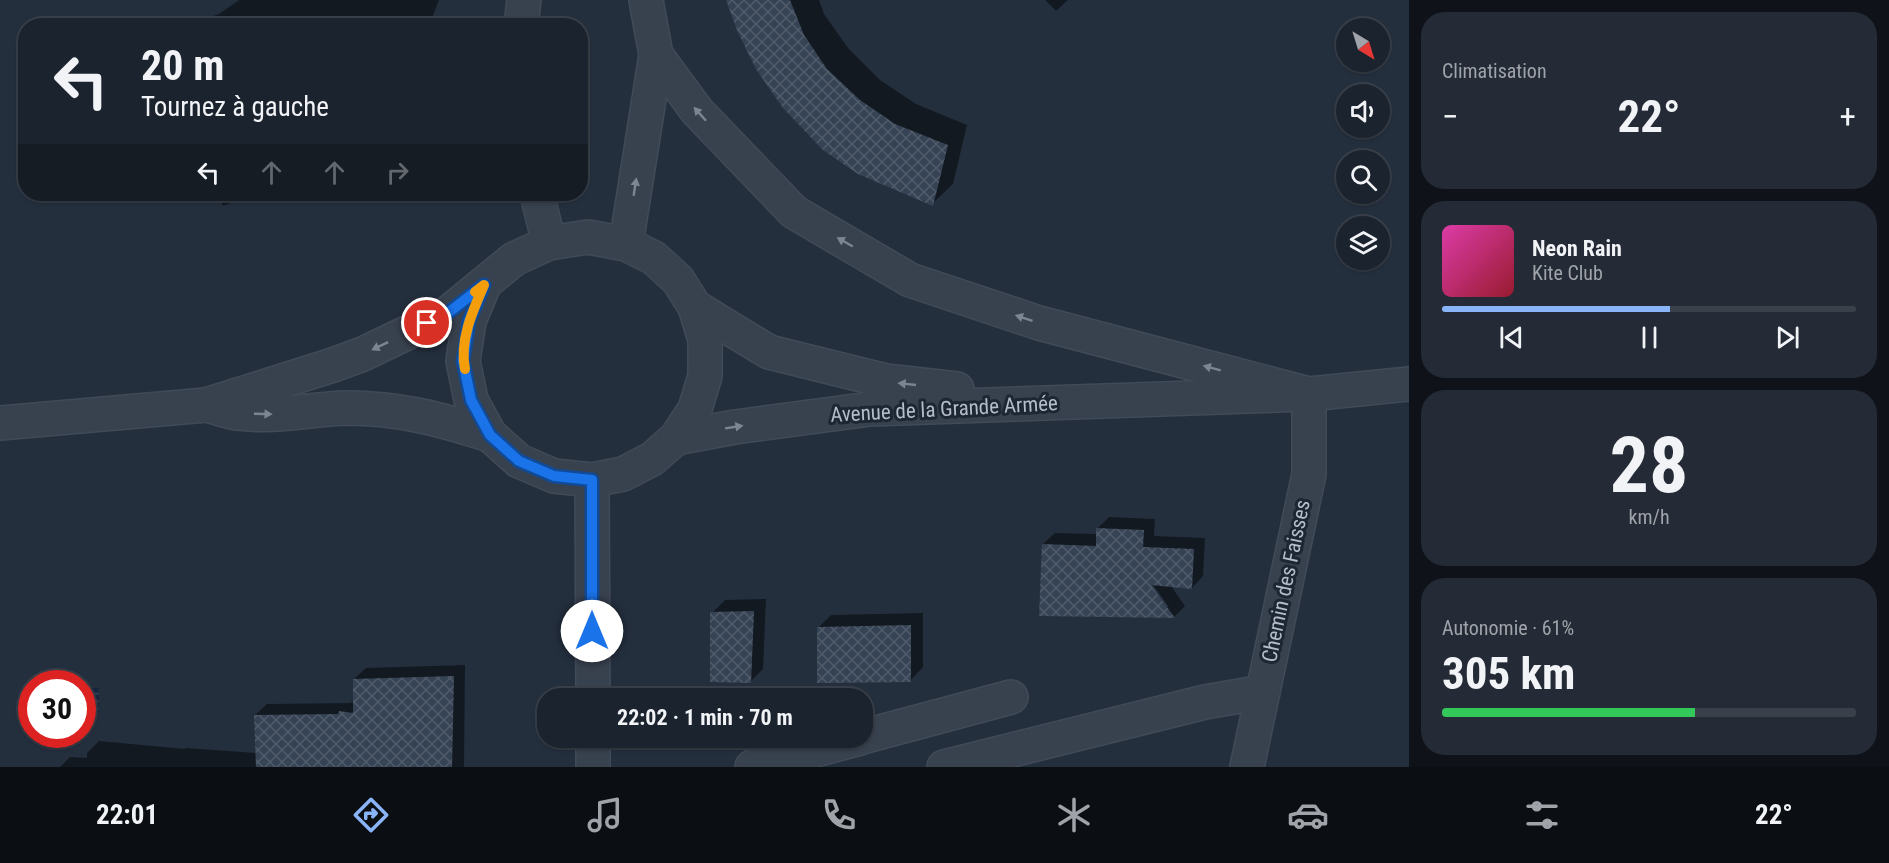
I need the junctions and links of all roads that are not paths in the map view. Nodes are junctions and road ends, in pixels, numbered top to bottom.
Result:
1 (642, 3) edge
2 (656, 55) junction
3 (539, 201) edge
4 (549, 243) junction
5 (626, 244) junction
6 (484, 285) junction
7 (695, 307) junction
8 (1409, 384) edge
9 (1309, 394) junction
10 (1069, 402) junction
11 (206, 405) junction
12 (0, 423) edge
13 (490, 435) junction
14 (676, 438) junction
15 (592, 480) junction
16 (593, 688) edge
17 (1263, 692) junction
18 (1011, 697) dead end
19 (873, 735) edge
20 (593, 748) edge
21 (823, 748) edge
22 (593, 767) edge
23 (752, 767) edge
24 (944, 767) edge
25 (1247, 767) edge

1 - 2 street
5 -> 2 street
9 -> 2 street
3 - 4 street
4 - 5 street
4 - 6 street
5 - 7 street
6 -> 11 street
6 - 13 street
10 -> 7 street, Avenue de la Grande Armée
7 - 14 street
8 - 9 street, Avenue de la Grande Armée
9 - 10 street, Avenue de la Grande Armée
9 - 17 street, Chemin des Faisses
14 -> 10 street, Avenue de la Grande Armée
11 - 12 street
11 -> 13 street
13 - 15 street
14 - 15 street
15 - 16 street
17 - 24 street
17 - 25 street, Chemin des Faisses
18 - 19 street
20 - 22 street
21 - 23 street

